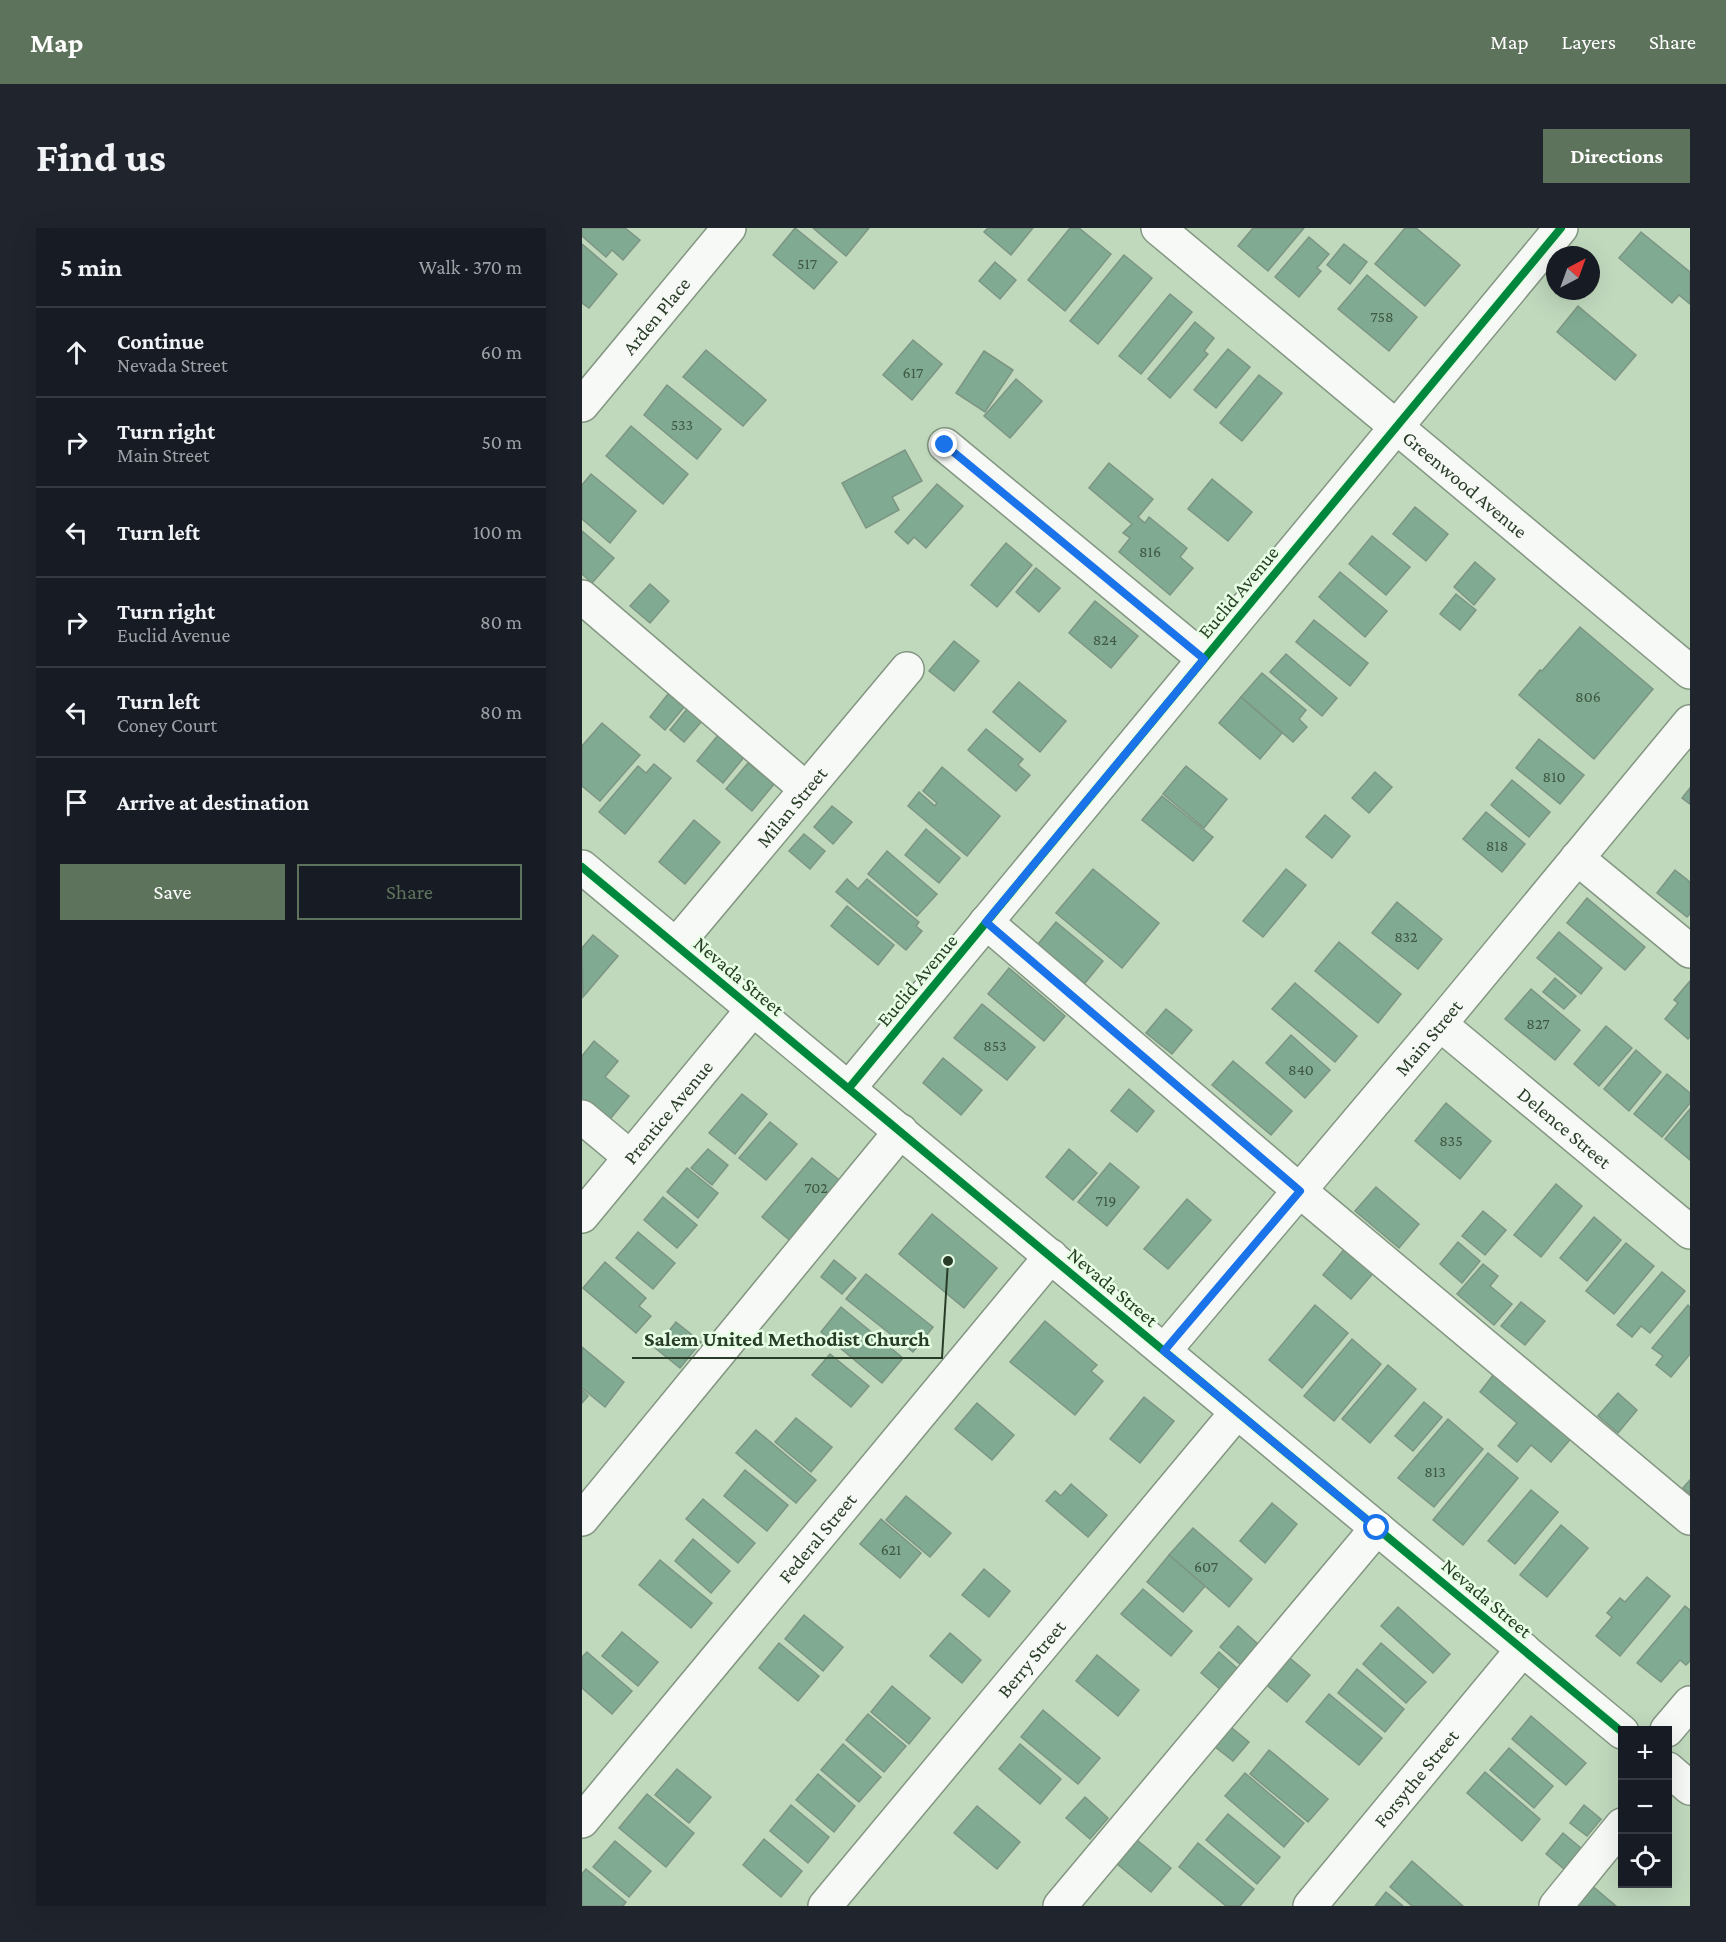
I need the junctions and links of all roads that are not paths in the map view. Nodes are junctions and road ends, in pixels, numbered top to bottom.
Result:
1 (729, 228) edge
2 (1561, 228) edge
3 (1178, 234) edge
4 (582, 405) edge
5 (1396, 427) junction
6 (945, 445) dead end
7 (582, 597) edge
8 (1204, 659) junction
9 (907, 669) dead end
10 (1690, 672) edge
11 (1690, 722) edge
12 (806, 789) junction
13 (1577, 858) junction
14 (582, 867) edge
15 (986, 922) junction
16 (676, 945) junction
17 (1690, 951) edge
18 (753, 1009) junction
19 (1440, 1024) junction
20 (849, 1088) junction
21 (582, 1117) edge
22 (901, 1131) junction
23 (630, 1157) junction
24 (1300, 1191) junction
25 (582, 1216) edge
26 (1690, 1232) edge
27 (1051, 1256) junction
28 (1164, 1351) junction
29 (1238, 1412) junction
30 (1690, 1518) edge
31 (582, 1519) edge
32 (1377, 1528) junction
33 (1523, 1649) junction
34 (1690, 1703) edge
35 (1671, 1726) edge
36 (1618, 1728) edge
37 (1672, 1773) edge
38 (1690, 1788) edge
39 (582, 1821) edge
40 (1618, 1831) edge
41 (825, 1906) edge
42 (1060, 1906) edge
43 (1310, 1906) edge
44 (1556, 1906) edge

1 - 4 street, Arden Place
2 - 5 street, Euclid Avenue
3 - 5 street, Greenwood Avenue
5 - 8 street, Euclid Avenue
5 - 10 street, Greenwood Avenue
6 - 8 street
7 - 12 street
8 - 15 street, Euclid Avenue
9 - 12 street, Milan Street
11 - 13 street, Main Street
12 - 16 street, Milan Street
13 - 17 street
13 - 19 street, Main Street
14 - 16 street, Nevada Street
15 - 20 street, Euclid Avenue
15 - 24 street
16 - 18 street, Nevada Street
18 - 20 street, Nevada Street
18 - 23 street, Prentice Avenue
19 - 24 street, Main Street
19 - 26 street, Delence Street
20 - 22 street, Nevada Street
21 - 23 street
22 - 27 street, Nevada Street
22 - 31 street
23 - 25 street, Prentice Avenue
24 - 28 street, Main Street
24 - 30 street
27 - 28 street, Nevada Street
27 - 39 street, Federal Street
28 - 29 street, Nevada Street
29 - 32 street, Nevada Street
29 - 41 street, Berry Street
32 - 33 street, Nevada Street
32 - 42 street
33 - 36 street, Nevada Street
33 - 43 street, Forsythe Street
34 - 35 street
37 - 38 street
40 - 44 street

